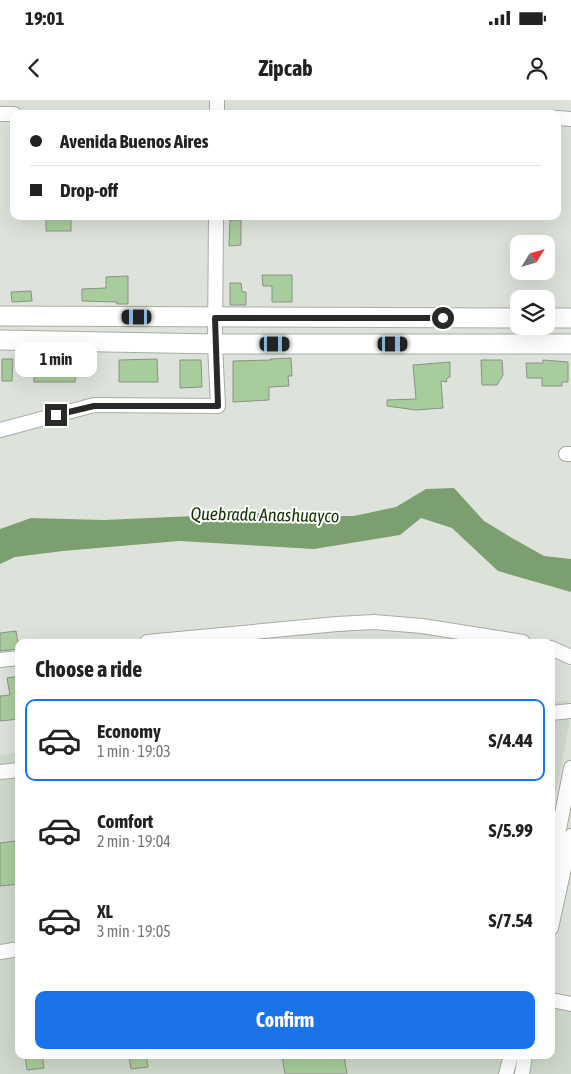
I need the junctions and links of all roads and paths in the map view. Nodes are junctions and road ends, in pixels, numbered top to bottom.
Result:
1 (216, 220) edge
2 (0, 316) edge
3 (215, 318) junction
4 (510, 318) edge
5 (555, 318) edge
6 (571, 318) edge
7 (0, 340) edge
8 (215, 344) junction
9 (571, 344) edge
10 (0, 430) edge
11 (179, 639) edge
12 (504, 639) edge
13 (555, 650) edge
14 (15, 658) edge
15 (571, 658) edge
16 (0, 660) edge
17 (571, 710) edge
18 (555, 712) edge
19 (571, 768) edge
20 (15, 770) edge
21 (0, 772) edge
22 (571, 836) edge
23 (555, 870) edge
24 (15, 950) edge
25 (0, 952) edge
26 (555, 1001) edge
27 (571, 1004) edge
28 (509, 1059) edge
29 (524, 1059) edge
30 (506, 1074) edge
31 (522, 1074) edge

1 - 3 street
2 - 3 street
3 - 4 street
3 - 8 street
5 - 6 street
7 - 8 street
8 - 9 street
8 - 10 street
11 - 12 street
13 - 15 street
14 - 16 street
17 - 18 street
19 - 23 street
20 - 21 street
22 - 23 street
24 - 25 street
26 - 27 street
28 - 30 street
29 - 31 street

